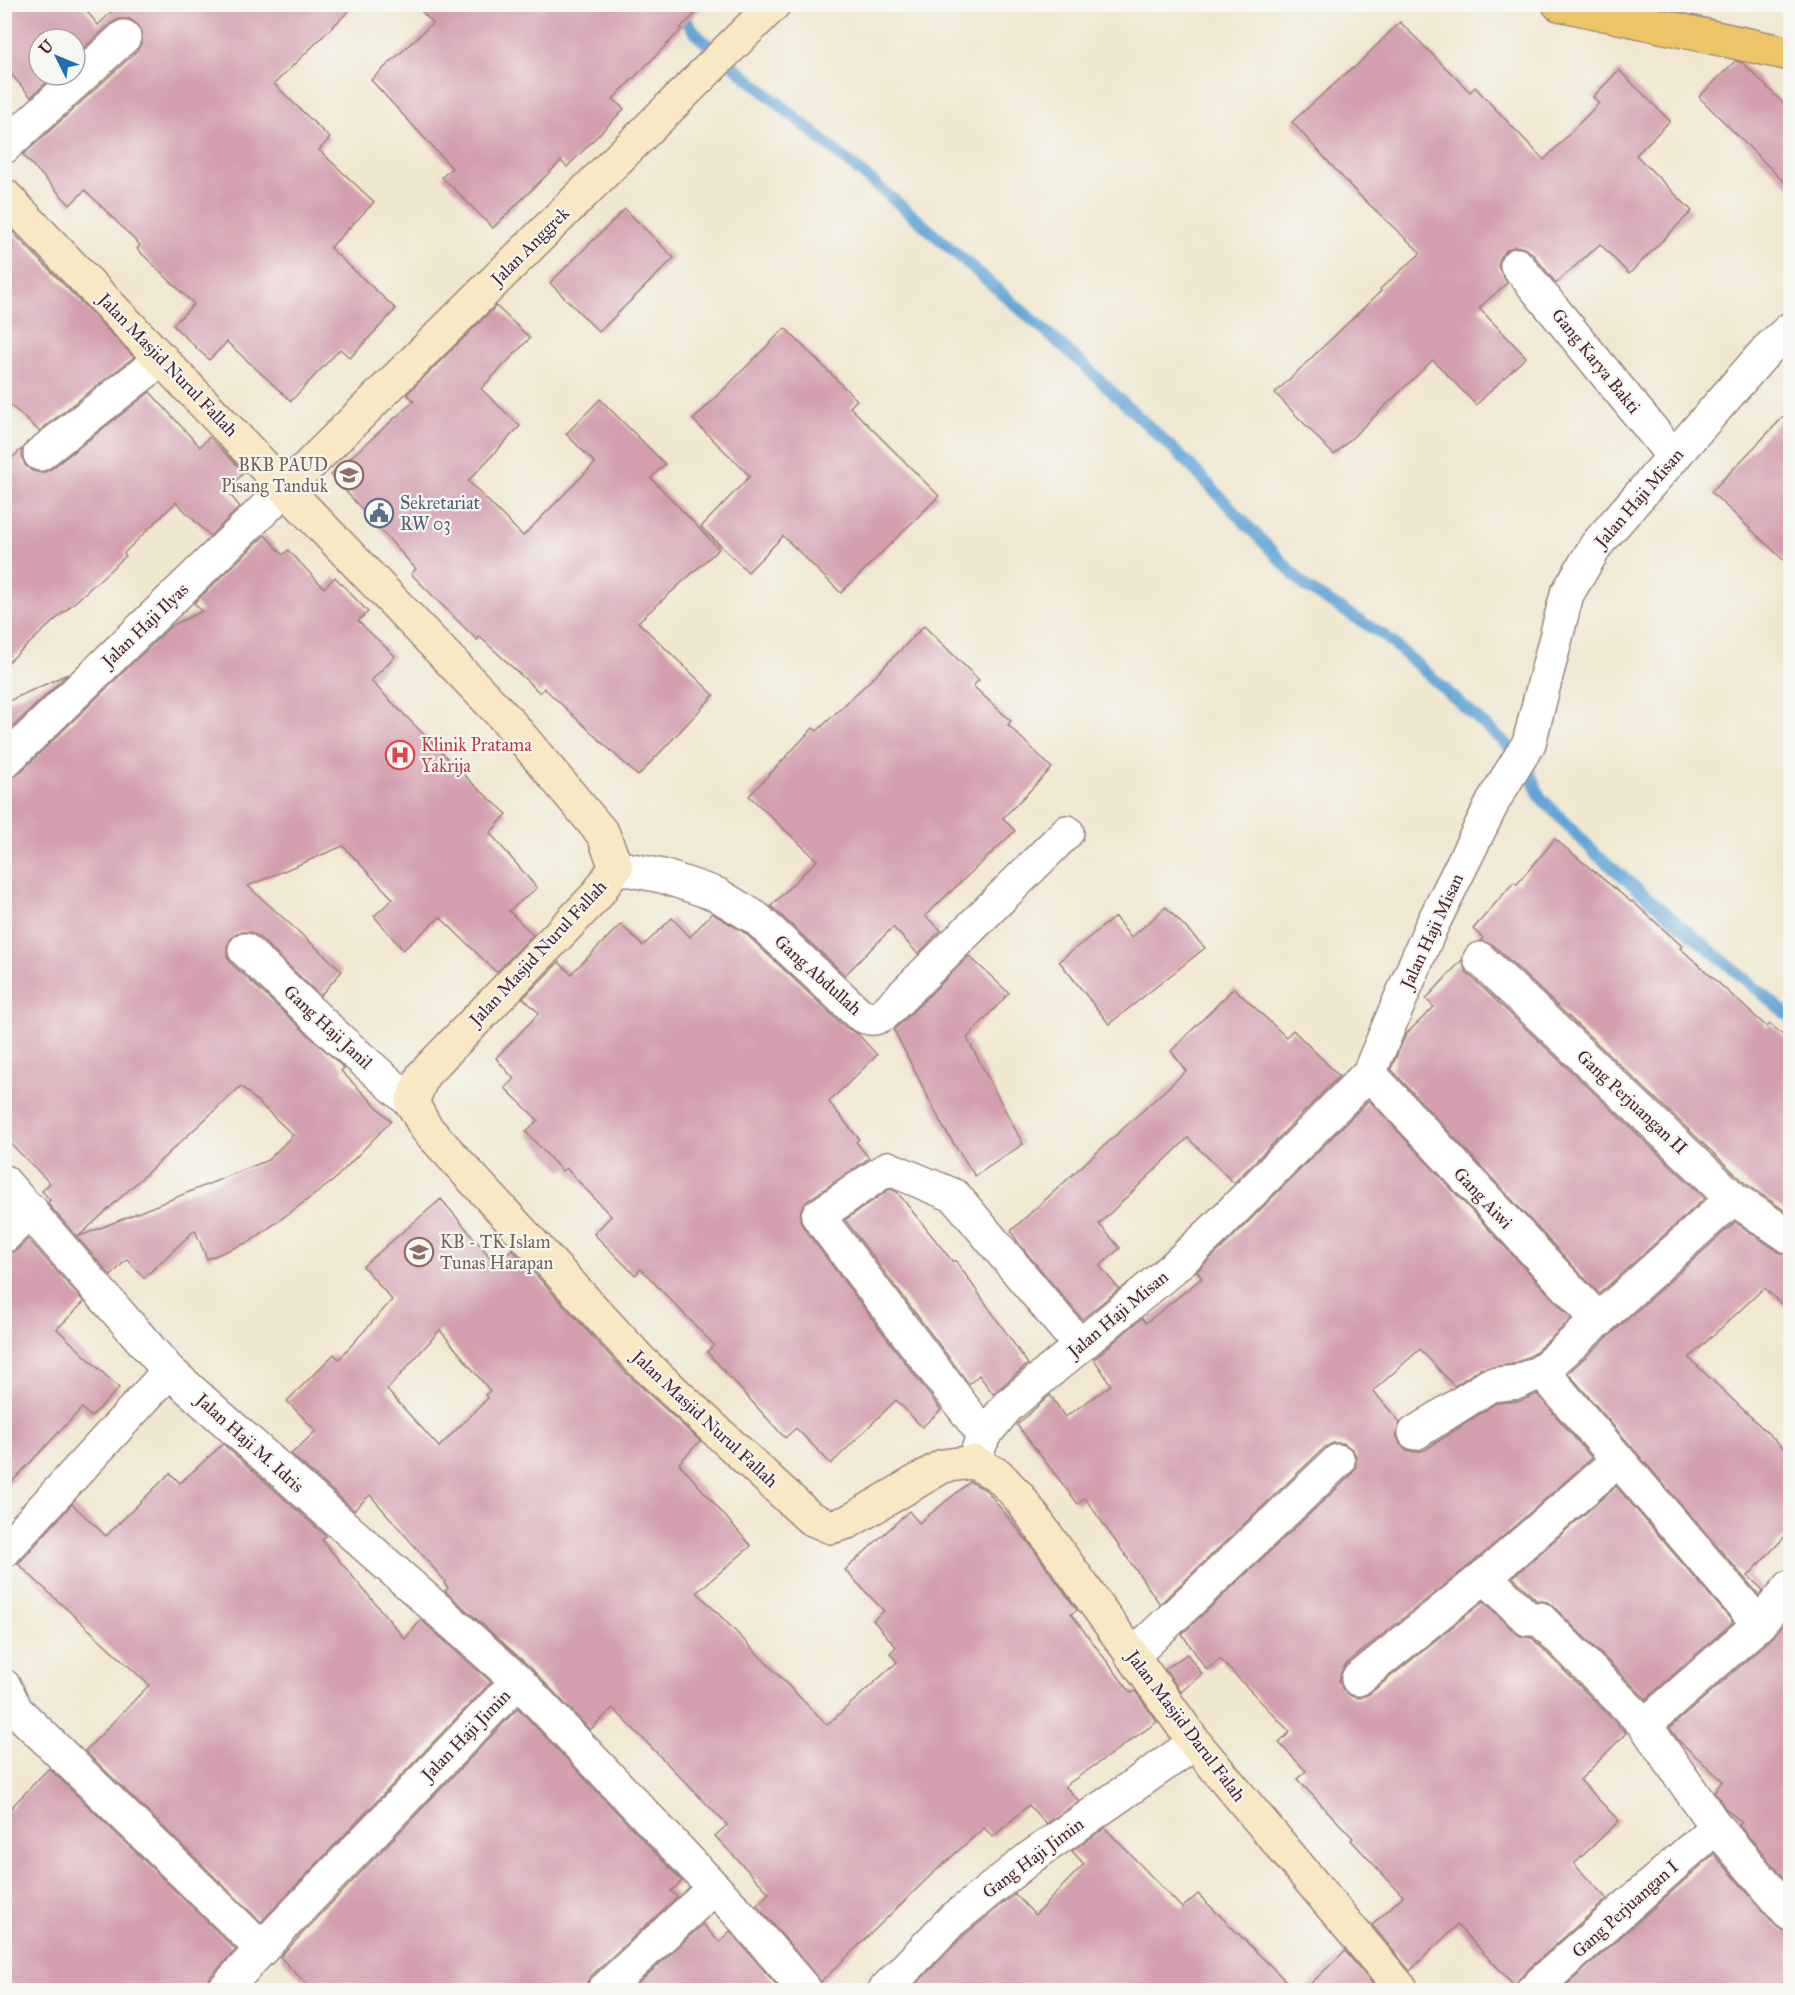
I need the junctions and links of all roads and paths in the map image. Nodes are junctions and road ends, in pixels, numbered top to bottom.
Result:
1 (1569, 7) edge
2 (763, 16) edge
3 (124, 37) dead end
4 (1791, 54) edge
5 (4, 147) edge
6 (4, 195) edge
7 (1517, 265) dead end
8 (1791, 329) edge
9 (162, 360) junction
10 (40, 454) dead end
11 (1674, 457) junction
12 (286, 488) junction
13 (4, 762) edge
14 (1067, 832) dead end
15 (616, 867) junction
16 (245, 950) dead end
17 (1480, 959) dead end
18 (1369, 1073) junction
19 (412, 1103) junction
20 (4, 1182) edge
21 (1734, 1198) junction
22 (31, 1210) junction
23 (4, 1236) edge
24 (1791, 1237) edge
25 (1599, 1321) junction
26 (1080, 1346) junction
27 (169, 1371) junction
28 (1542, 1371) junction
29 (1414, 1433) dead end
30 (979, 1448) junction
31 (1618, 1460) junction
32 (1338, 1461) dead end
33 (4, 1551) edge
34 (1485, 1576) junction
35 (1789, 1590) edge
36 (1759, 1624) junction
37 (1132, 1656) junction
38 (1358, 1679) dead end
39 (518, 1681) junction
40 (4, 1686) edge
41 (1646, 1725) junction
42 (1195, 1743) junction
43 (1716, 1827) junction
44 (714, 1888) junction
45 (1791, 1914) edge
46 (261, 1949) junction
47 (224, 1990) edge
48 (604, 1990) edge
49 (805, 1990) edge
50 (885, 1990) edge
51 (1402, 1990) edge
52 (1533, 1990) edge

1 - 4 highway
2 - 12 street, Jalan Anggrek
3 - 5 street
6 - 9 street, Jalan Masjid Nurul Fallah
7 - 11 street, Gang Karya Bakti
8 - 11 street, Jalan Haji Misan
9 - 10 street
9 - 12 street, Jalan Masjid Nurul Fallah
11 - 18 street, Jalan Haji Misan
12 - 13 street, Jalan Haji Ilyas
12 - 15 street, Jalan Masjid Nurul Fallah
14 - 15 street, Gang Abdullah
15 - 19 street, Jalan Masjid Nurul Fallah
16 - 19 street, Gang Haji Janil
17 - 21 street, Gang Perjuangan II
18 - 25 street, Gang Aiwi
18 - 26 street, Jalan Haji Misan
19 - 30 street, Jalan Masjid Nurul Fallah
20 - 22 street, Jalan Haji M. Idris
21 - 24 street, Gang Perjuangan II
21 - 25 street
22 - 23 street
22 - 27 street, Jalan Haji M. Idris
25 - 28 street
26 - 30 street, Jalan Haji Misan
26 - 30 street
27 - 33 street
27 - 39 street, Jalan Haji M. Idris
28 - 29 street
28 - 31 street
30 - 37 street, Jalan Masjid Darul Falah
31 - 34 street
31 - 36 street
32 - 37 street
34 - 38 street
34 - 41 street
35 - 36 street
36 - 41 street
37 - 42 street, Jalan Masjid Darul Falah
39 - 44 street, Jalan Haji Jimin
39 - 46 street, Jalan Haji Jimin
40 - 46 street
41 - 43 street
42 - 50 street, Gang Haji Jimin
42 - 51 street, Jalan Masjid Darul Falah
43 - 45 street
43 - 52 street, Gang Perjuangan I
44 - 48 street
44 - 49 street, Jalan Haji Jimin
46 - 47 street, Jalan Haji Jimin

